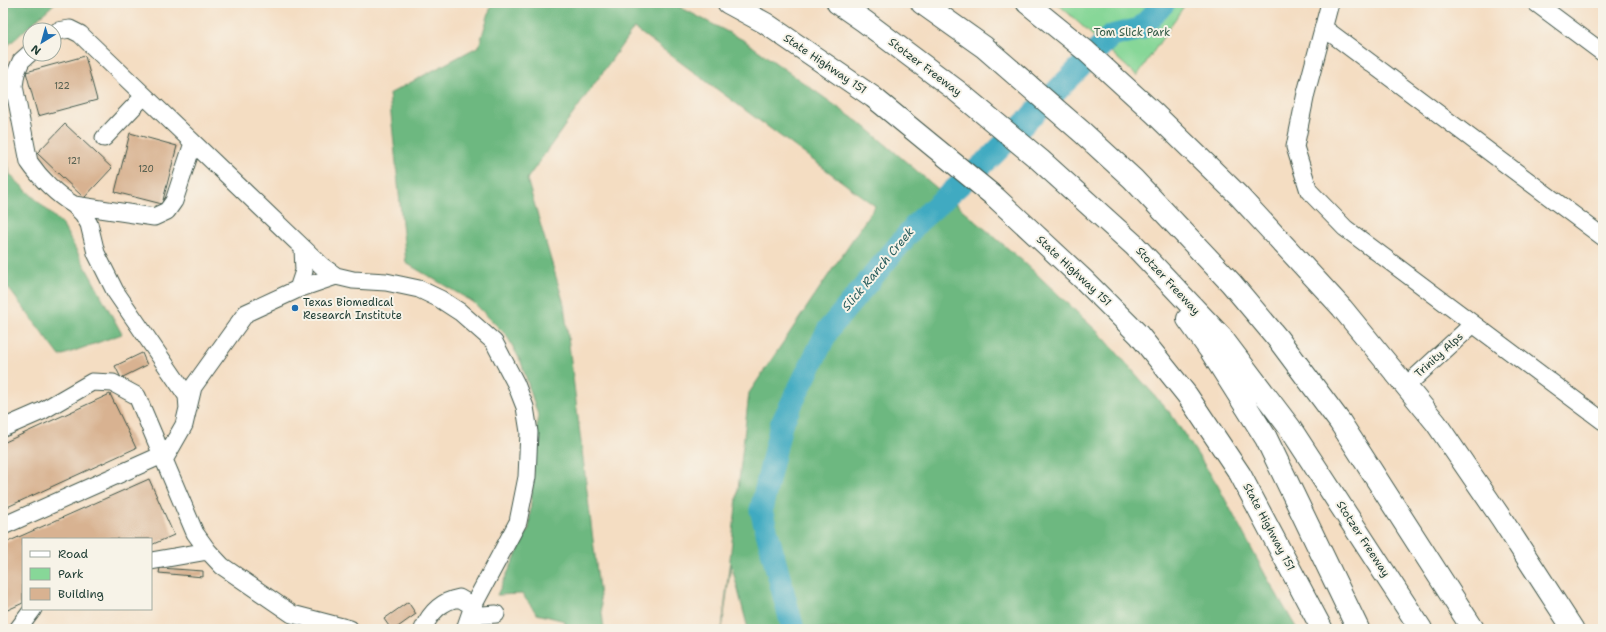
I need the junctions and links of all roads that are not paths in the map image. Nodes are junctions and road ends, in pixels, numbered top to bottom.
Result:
1 (728, 3) edge
2 (838, 3) edge
3 (922, 3) edge
4 (1027, 3) edge
5 (1330, 3) edge
6 (1536, 3) edge
7 (1324, 28) junction
8 (62, 30) edge
9 (1603, 53) edge
10 (22, 60) edge
11 (144, 96) junction
12 (104, 138) dead end
13 (193, 143) junction
14 (74, 204) junction
15 (1603, 237) edge
16 (1134, 245) junction
17 (304, 248) junction
18 (336, 276) junction
19 (298, 288) junction
20 (1472, 325) junction
21 (1406, 386) junction
22 (188, 409) junction
23 (1603, 421) edge
24 (3, 428) edge
25 (163, 457) junction
26 (3, 526) edge
27 (208, 551) junction
28 (152, 561) edge
29 (32, 610) edge
30 (496, 614) dead end
31 (469, 617) edge
32 (18, 629) edge
33 (350, 629) edge
34 (423, 629) edge
35 (1322, 629) edge
36 (1358, 629) edge
37 (1421, 629) edge
38 (1473, 629) edge
39 (1573, 629) edge

1 - 35 main road, State Highway 151
2 - 16 highway, Stotzer Freeway
3 - 38 highway
4 - 21 main road
5 - 7 street
6 - 9 street
7 - 15 street
7 - 20 street
8 - 11 street
10 - 14 street
11 - 12 street
11 - 13 street
13 - 14 street
13 - 17 street
14 - 22 street
16 - 36 highway
16 - 37 highway, Stotzer Freeway
17 - 18 street
17 - 19 street
18 - 19 street
18 - 31 street
19 - 22 street
20 - 21 street, Trinity Alps
20 - 23 street
21 - 39 main road
22 - 25 street
24 - 25 street
25 - 26 street
25 - 27 street
27 - 28 street
27 - 33 street
29 - 32 street
30 - 31 street
31 - 34 street

